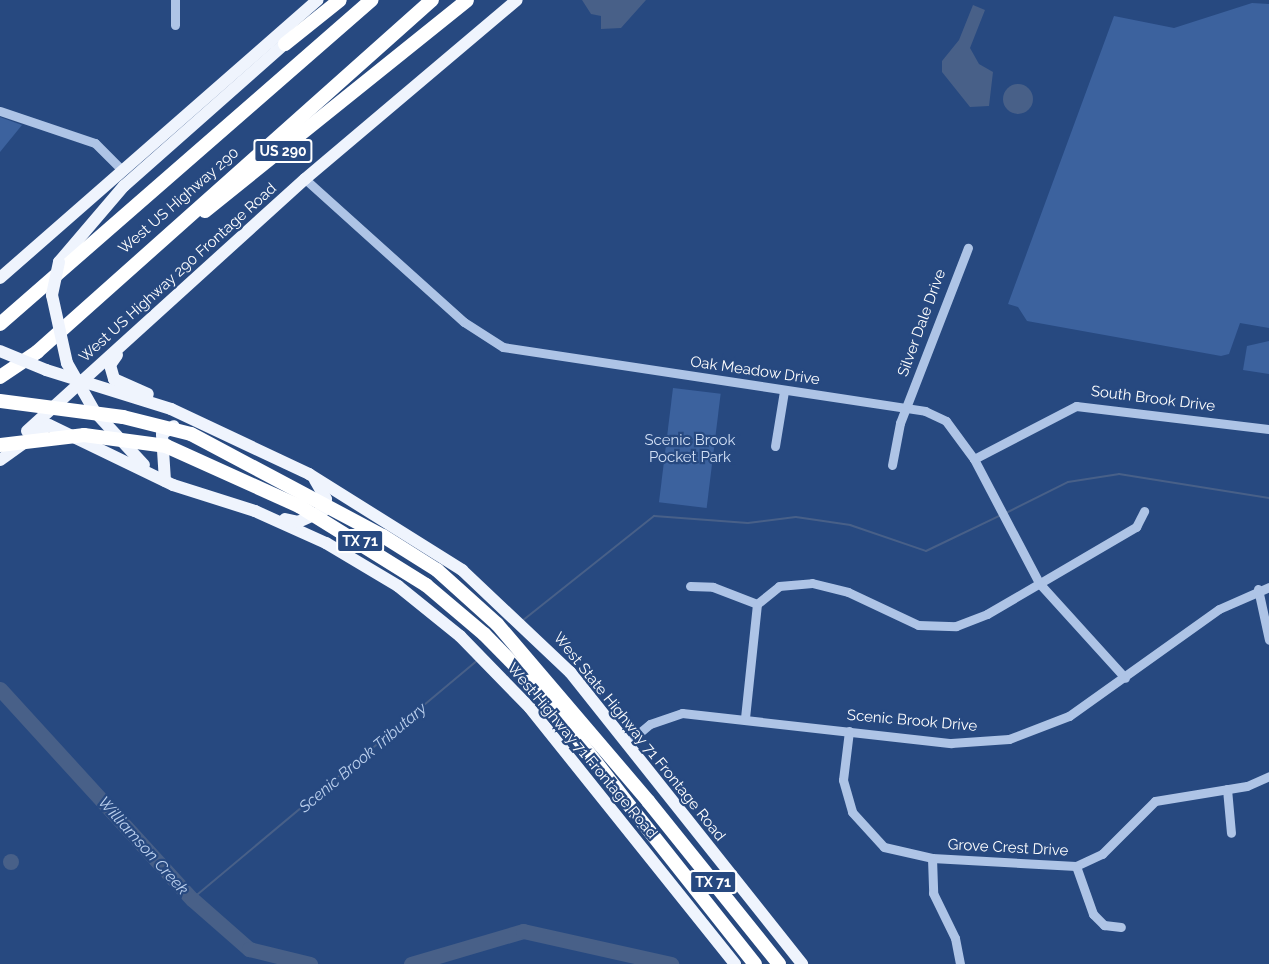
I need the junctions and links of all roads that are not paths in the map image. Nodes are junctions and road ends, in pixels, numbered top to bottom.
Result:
1 (175, 0) edge
2 (318, 0) edge
3 (326, 0) edge
4 (340, 0) edge
5 (371, 0) edge
6 (432, 0) edge
7 (467, 0) edge
8 (517, 0) edge
9 (175, 25) dead end
10 (285, 44) junction
11 (0, 111) edge
12 (122, 171) junction
13 (305, 179) junction
14 (968, 248) dead end
15 (0, 278) edge
16 (95, 298) junction
17 (0, 324) edge
18 (125, 345) junction
19 (0, 351) edge
20 (67, 363) junction
21 (97, 367) junction
22 (46, 370) junction
23 (0, 377) edge
24 (76, 382) junction
25 (784, 391) junction
26 (59, 400) junction
27 (0, 401) edge
28 (171, 409) junction
29 (907, 409) junction
30 (207, 426) junction
31 (1269, 429) edge
32 (0, 445) edge
33 (775, 446) dead end
34 (0, 459) edge
35 (974, 459) junction
36 (892, 465) dead end
37 (309, 474) junction
38 (160, 478) junction
39 (255, 511) junction
40 (1144, 511) dead end
41 (317, 517) junction
42 (1039, 583) junction
43 (690, 586) dead end
44 (1269, 587) edge
45 (1258, 589) junction
46 (757, 604) junction
47 (1269, 640) edge
48 (1125, 678) junction
49 (745, 718) junction
50 (849, 730) junction
51 (626, 744) junction
52 (1269, 777) edge
53 (1227, 789) junction
54 (1231, 833) dead end
55 (932, 858) junction
56 (1076, 866) junction
57 (1121, 927) dead end
58 (735, 964) edge
59 (755, 964) edge
60 (779, 964) edge
61 (802, 964) edge
62 (960, 964) edge

1 - 9 street
2 - 12 main road
3 - 10 main road
4 - 10 highway
5 - 17 highway, West US Highway 290
6 - 16 highway, West US Highway 290 / US 290
7 - 16 highway, US 290
8 - 13 main road, West US Highway 290 Frontage Road
10 - 20 main road, bridge
11 - 12 street
12 - 15 main road
13 - 18 main road, West US Highway 290 Frontage Road
13 - 25 street, Oak Meadow Drive
14 - 29 street, Silver Dale Drive
16 - 23 highway, West US Highway 290 / US 290
18 - 21 main road, West US Highway 290 Frontage Road
18 - 28 main road
19 - 22 main road, West State Highway 71 Frontage Road, bridge
20 - 21 main road
20 - 24 main road
21 - 24 main road, West US Highway 290 Frontage Road
22 - 24 main road, West State Highway 71 Frontage Road
22 - 26 main road
24 - 26 main road, West US Highway 290 Frontage Road
24 - 28 main road, West State Highway 71 Frontage Road
24 - 38 main road
25 - 29 street, Oak Meadow Drive
25 - 33 street
26 - 34 main road, West US Highway 290 Frontage Road
27 - 60 highway, TX 71, bridge
28 - 30 main road, West State Highway 71 Frontage Road
29 - 35 street, Oak Meadow Drive
29 - 36 street, Silver Dale Drive
30 - 37 main road, West State Highway 71 Frontage Road
30 - 38 main road
31 - 35 street, South Brook Drive
32 - 41 highway, TX 71, bridge
34 - 38 main road, West Highway 71 Frontage Road
35 - 42 street, Oak Meadow Drive
37 - 41 main road
37 - 51 main road, West State Highway 71 Frontage Road
38 - 39 main road, West Highway 71 Frontage Road
39 - 41 main road
39 - 58 main road, West Highway 71 Frontage Road / TX 71
40 - 42 street
41 - 59 highway, TX 71, bridge
42 - 46 street
42 - 48 street, Oak Meadow Drive
43 - 46 street
44 - 45 street, Scenic Brook Drive
45 - 47 street
45 - 48 street, Scenic Brook Drive
46 - 49 street
48 - 50 street, Scenic Brook Drive
49 - 50 street, Scenic Brook Drive
49 - 51 street, Scenic Brook Drive
50 - 55 street, Grove Crest Drive
51 - 61 main road, West State Highway 71 Frontage Road
52 - 53 street, Grove Crest Drive
53 - 54 street
53 - 56 street, Grove Crest Drive
55 - 56 street, Grove Crest Drive
55 - 62 street
56 - 57 street

